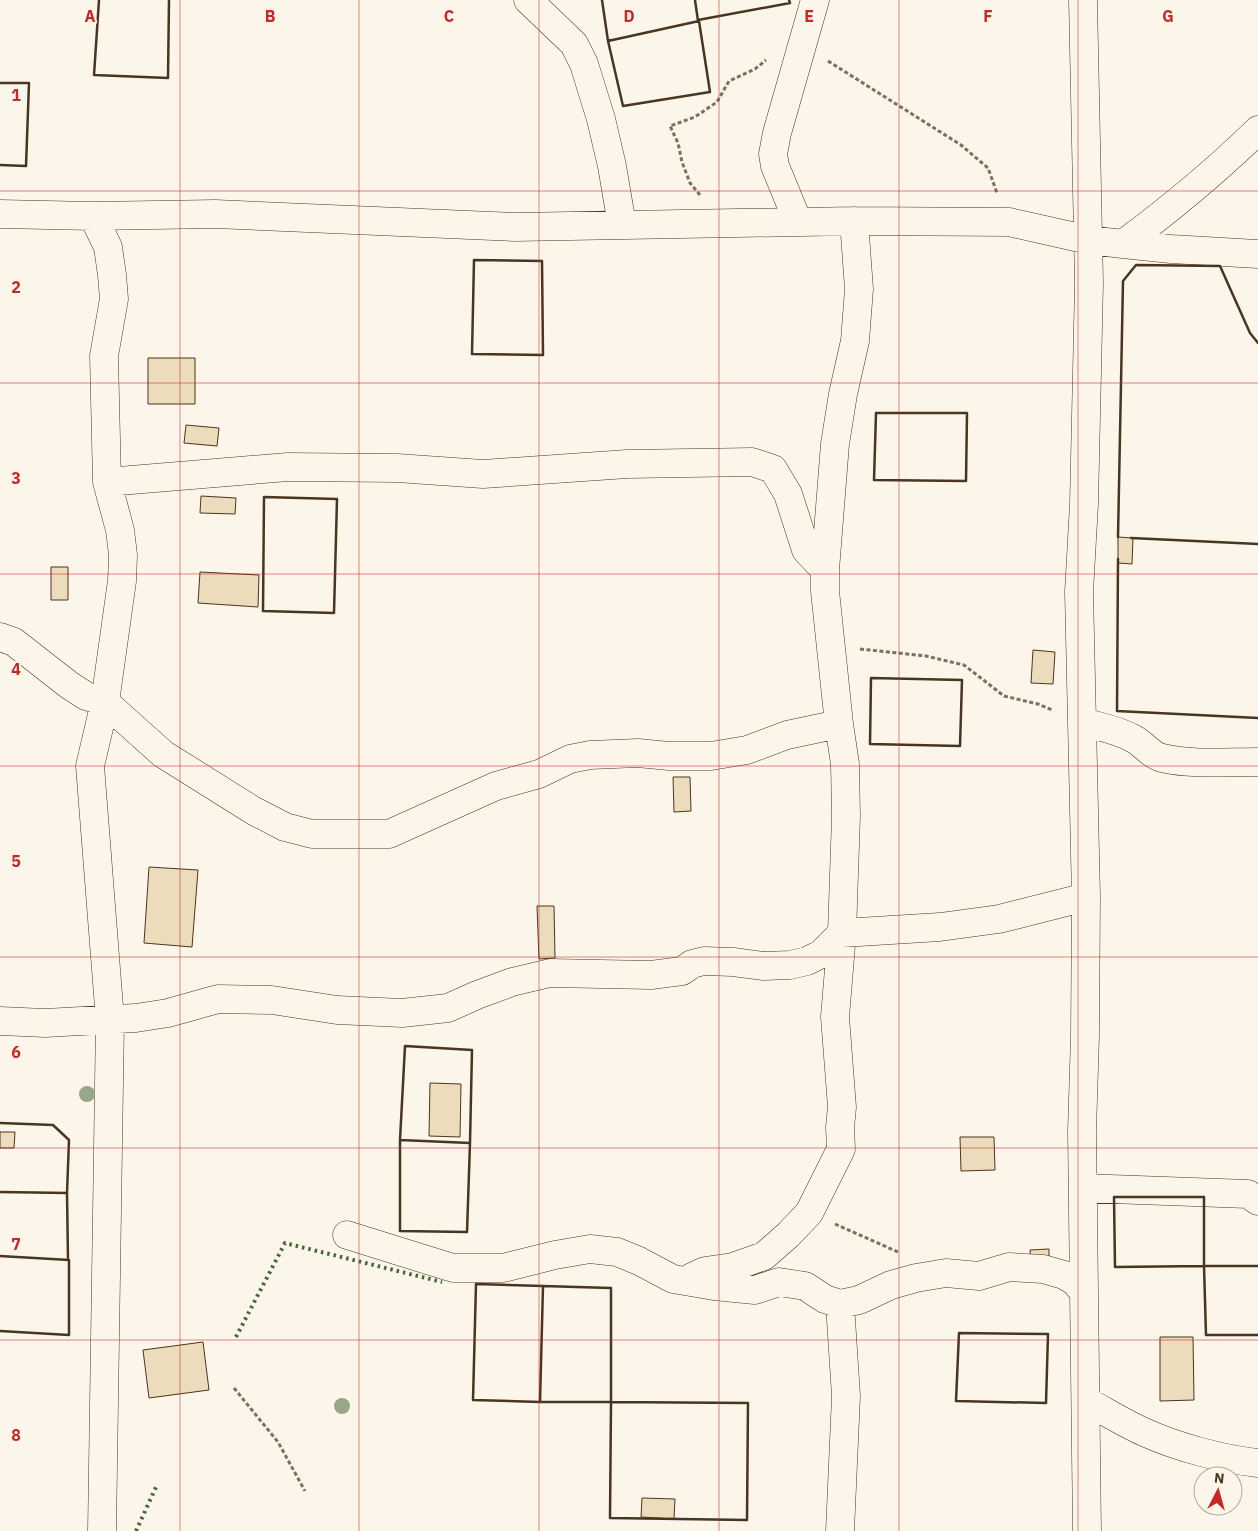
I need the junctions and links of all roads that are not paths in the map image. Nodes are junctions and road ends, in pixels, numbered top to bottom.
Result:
1 (528, 0) edge
2 (815, 0) edge
3 (1083, 0) edge
4 (1258, 130) edge
5 (0, 214) edge
6 (93, 216) junction
7 (854, 221) junction
8 (798, 222) junction
9 (622, 226) junction
10 (1089, 240) junction
11 (1123, 244) junction
12 (1258, 254) edge
13 (107, 482) junction
14 (825, 570) junction
15 (0, 637) edge
16 (105, 702) junction
17 (1083, 722) junction
18 (839, 724) junction
19 (1258, 762) edge
20 (1086, 897) junction
21 (842, 933) junction
22 (110, 1020) junction
23 (0, 1021) edge
24 (1083, 1188) junction
25 (1258, 1201) edge
26 (347, 1235) dead end
27 (681, 1281) junction
28 (1083, 1291) junction
29 (840, 1304) junction
30 (1086, 1401) junction
31 (1258, 1463) edge
32 (102, 1531) edge
33 (840, 1531) edge
34 (1087, 1531) edge

1 - 9 street
2 - 8 street
3 - 10 street
4 - 11 street
5 - 6 street
6 - 9 street
6 - 13 street
7 - 8 street
7 - 10 street
7 - 14 street
8 - 9 street
10 - 11 street
10 - 17 street
11 - 12 street
13 - 14 street
13 - 16 street
14 - 18 street
15 - 16 street
16 - 18 street
16 - 22 street
17 - 19 street
17 - 20 street
18 - 21 street
20 - 21 street
20 - 24 street
21 - 22 street
21 - 27 street
22 - 23 street
22 - 32 street
24 - 25 street
24 - 28 street
26 - 27 street
27 - 29 street
28 - 29 street
28 - 30 street
29 - 33 street
30 - 31 street
30 - 34 street

